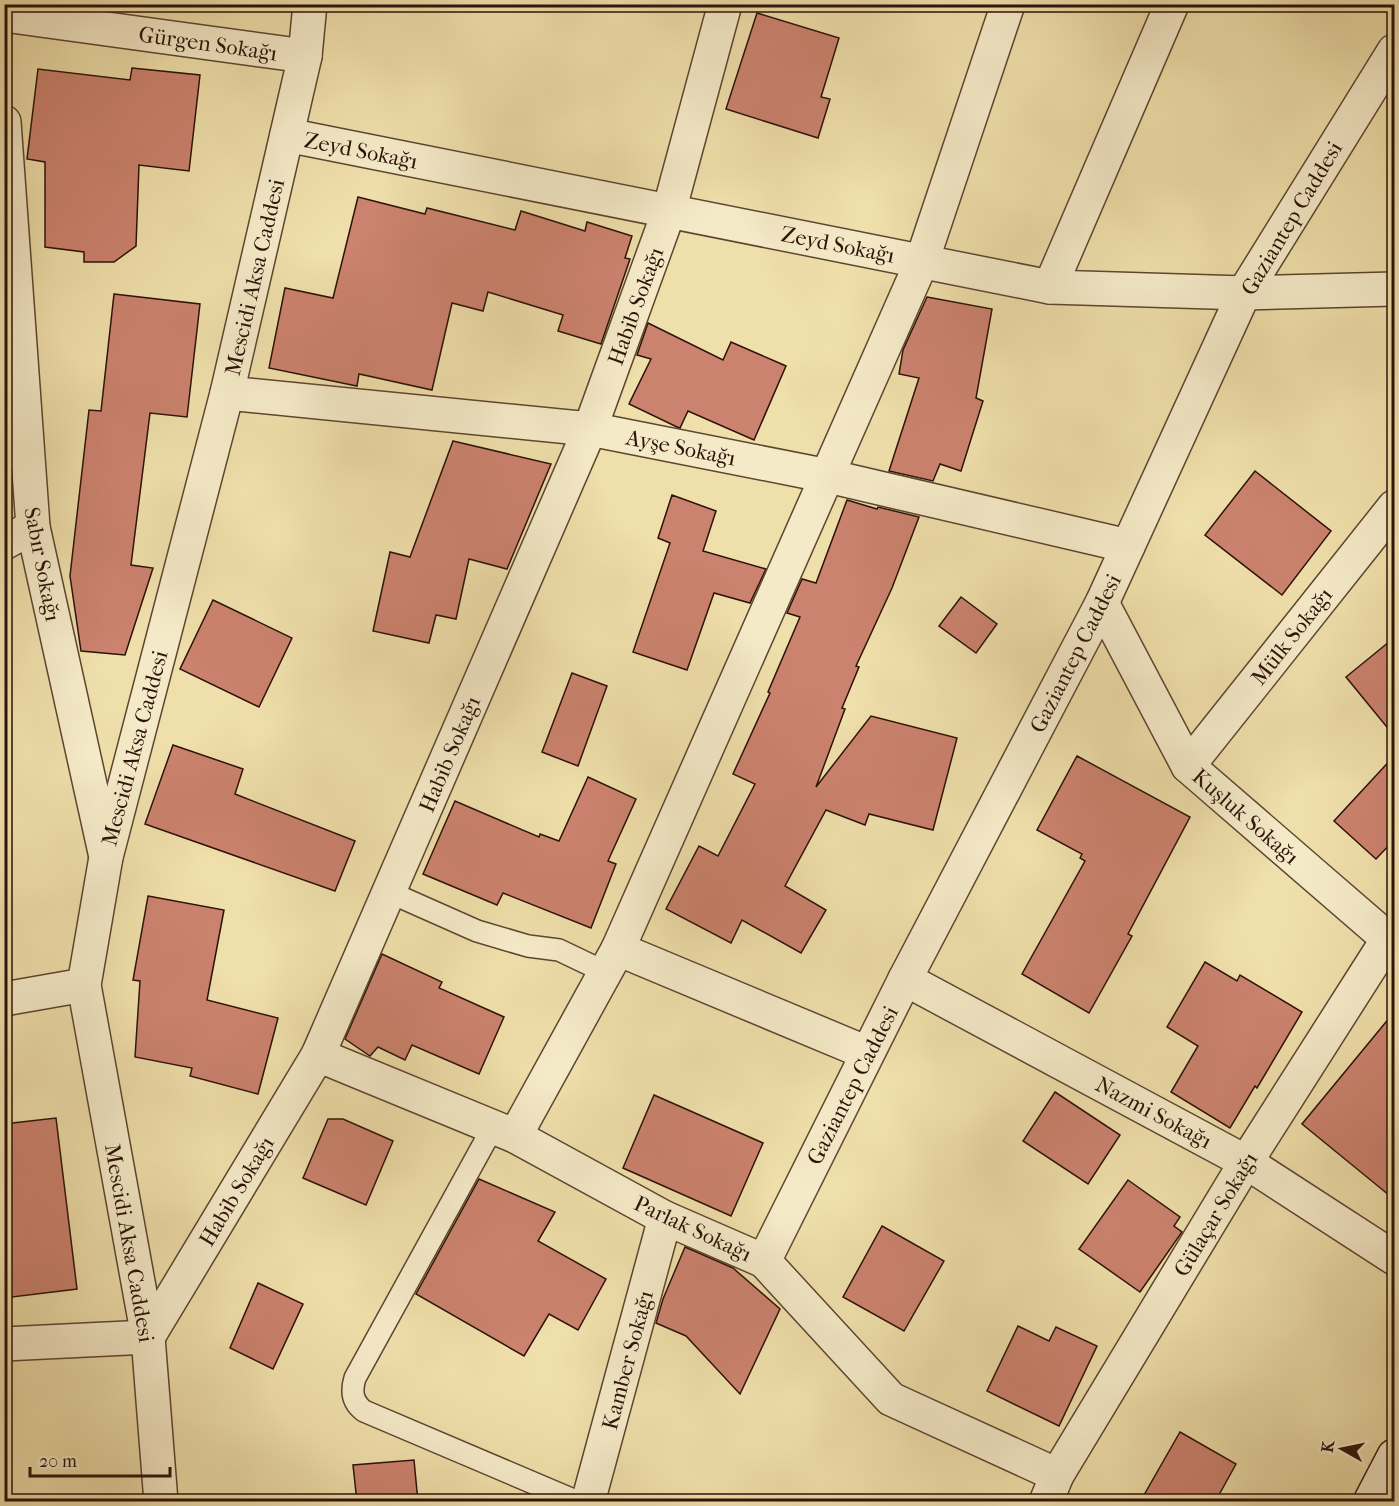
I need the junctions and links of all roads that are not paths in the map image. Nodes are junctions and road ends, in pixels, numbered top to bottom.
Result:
1 (310, 4) edge
2 (725, 4) edge
3 (1008, 4) edge
4 (1172, 4) edge
5 (4, 15) edge
6 (1395, 51) edge
7 (305, 56) junction
8 (4, 122) edge
9 (287, 135) junction
10 (669, 211) junction
11 (922, 261) junction
12 (1050, 287) junction
13 (1395, 289) edge
14 (1244, 293) junction
15 (227, 393) junction
16 (590, 429) junction
17 (828, 476) junction
18 (1395, 507) edge
19 (33, 527) junction
20 (4, 543) edge
21 (1128, 546) junction
22 (1102, 603) junction
23 (1188, 766) junction
24 (106, 857) junction
25 (389, 892) junction
26 (1391, 936) edge
27 (611, 961) junction
28 (905, 979) junction
29 (84, 985) junction
30 (4, 999) edge
31 (867, 1053) junction
32 (318, 1055) junction
33 (504, 1132) junction
34 (1246, 1162) junction
35 (665, 1218) junction
36 (1395, 1258) edge
37 (764, 1261) junction
38 (148, 1337) junction
39 (4, 1344) edge
40 (1395, 1456) edge
41 (1051, 1488) edge
42 (161, 1502) edge
43 (578, 1502) edge
44 (588, 1502) edge
45 (1370, 1502) edge

1 - 7 street, Mescidi Aksa Caddesi
2 - 10 street, Habib Sokağı
3 - 11 street
4 - 12 street
5 - 7 street, Gürgen Sokağı
6 - 14 street, Gaziantep Caddesi
7 - 9 street, Mescidi Aksa Caddesi
8 - 19 street, Sabır Sokağı
9 - 10 street, Zeyd Sokağı
9 - 15 street, Mescidi Aksa Caddesi
10 - 11 street, Zeyd Sokağı
10 - 16 street, Habib Sokağı
11 - 12 street, Zeyd Sokağı
11 - 17 street
12 - 14 street, Zeyd Sokağı
13 - 14 street, Zeyd Sokağı
14 - 21 street, Gaziantep Caddesi
15 - 16 street, Ayşe Sokağı
15 - 24 street, Mescidi Aksa Caddesi
16 - 17 street, Ayşe Sokağı
16 - 25 street, Habib Sokağı
17 - 21 street, Ayşe Sokağı
17 - 27 street
18 - 23 street, Mülk Sokağı
19 - 20 street
19 - 24 street, Sabır Sokağı
21 - 22 street, Gaziantep Caddesi
22 - 23 street, Kuşluk Sokağı
22 - 28 street, Gaziantep Caddesi
23 - 26 street, Kuşluk Sokağı
24 - 29 street, Mescidi Aksa Caddesi
25 - 27 lane
25 - 32 street, Habib Sokağı
26 - 34 street, Gülaçar Sokağı
27 - 31 street
27 - 33 street
28 - 31 street, Gaziantep Caddesi
28 - 34 street, Nazmi Sokağı
29 - 30 street
29 - 38 street, Mescidi Aksa Caddesi
31 - 37 street, Gaziantep Caddesi
32 - 33 street, Parlak Sokağı
32 - 38 street, Habib Sokağı
33 - 35 street, Parlak Sokağı
33 - 43 lane
34 - 36 street, Nazmi Sokağı
34 - 41 street, Gülaçar Sokağı
35 - 37 street, Parlak Sokağı
35 - 44 street, Kamber Sokağı
37 - 41 street, Parlak Sokağı
38 - 39 street
38 - 42 street, Mescidi Aksa Caddesi
40 - 45 street

